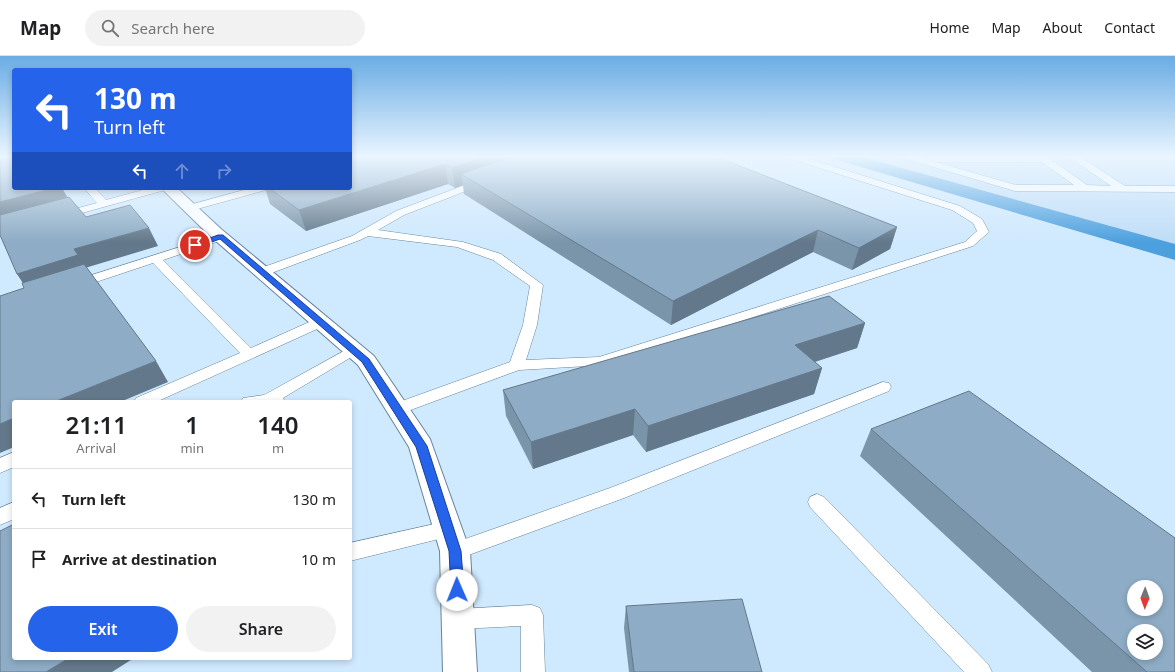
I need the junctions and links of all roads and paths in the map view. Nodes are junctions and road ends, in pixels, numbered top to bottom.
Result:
1 (475, 185) edge
2 (882, 185) edge
3 (1004, 185) edge
4 (1079, 185) edge
5 (1117, 185) edge
6 (1085, 189) junction
7 (1123, 189) junction
8 (1175, 189) edge
9 (91, 190) edge
10 (218, 190) edge
11 (174, 192) edge
12 (104, 204) junction
13 (52, 218) edge
14 (366, 232) junction
15 (221, 237) junction
16 (155, 258) junction
17 (262, 272) junction
18 (67, 288) edge
19 (321, 322) junction
20 (354, 350) junction
21 (250, 354) junction
22 (517, 365) junction
23 (883, 387) dead end
24 (146, 400) edge
25 (275, 400) edge
26 (397, 409) junction
27 (12, 460) edge
28 (0, 466) edge
29 (817, 502) dead end
30 (12, 511) edge
31 (0, 517) edge
32 (448, 529) junction
33 (455, 551) junction
34 (352, 552) edge
35 (458, 619) junction
36 (460, 672) edge
37 (533, 672) edge
38 (980, 672) edge

1 - 14 lane
2 - 22 lane
3 - 6 lane
4 - 6 lane
5 - 7 lane
6 - 7 lane
7 - 8 lane
9 - 12 lane
10 - 11 lane
11 - 12 lane
11 - 15 street
12 - 13 lane
14 - 17 lane
14 - 22 lane
15 - 16 lane
15 - 17 street
16 - 18 lane
16 - 21 lane
17 - 19 street
19 - 20 street
19 - 21 lane
20 - 25 lane
20 - 26 street
21 - 24 lane
22 - 26 lane
23 - 33 lane
26 - 32 street
27 - 28 lane
29 - 38 lane
30 - 31 lane
32 - 33 street
32 - 34 lane
33 - 35 street
35 - 36 street
35 - 37 lane

